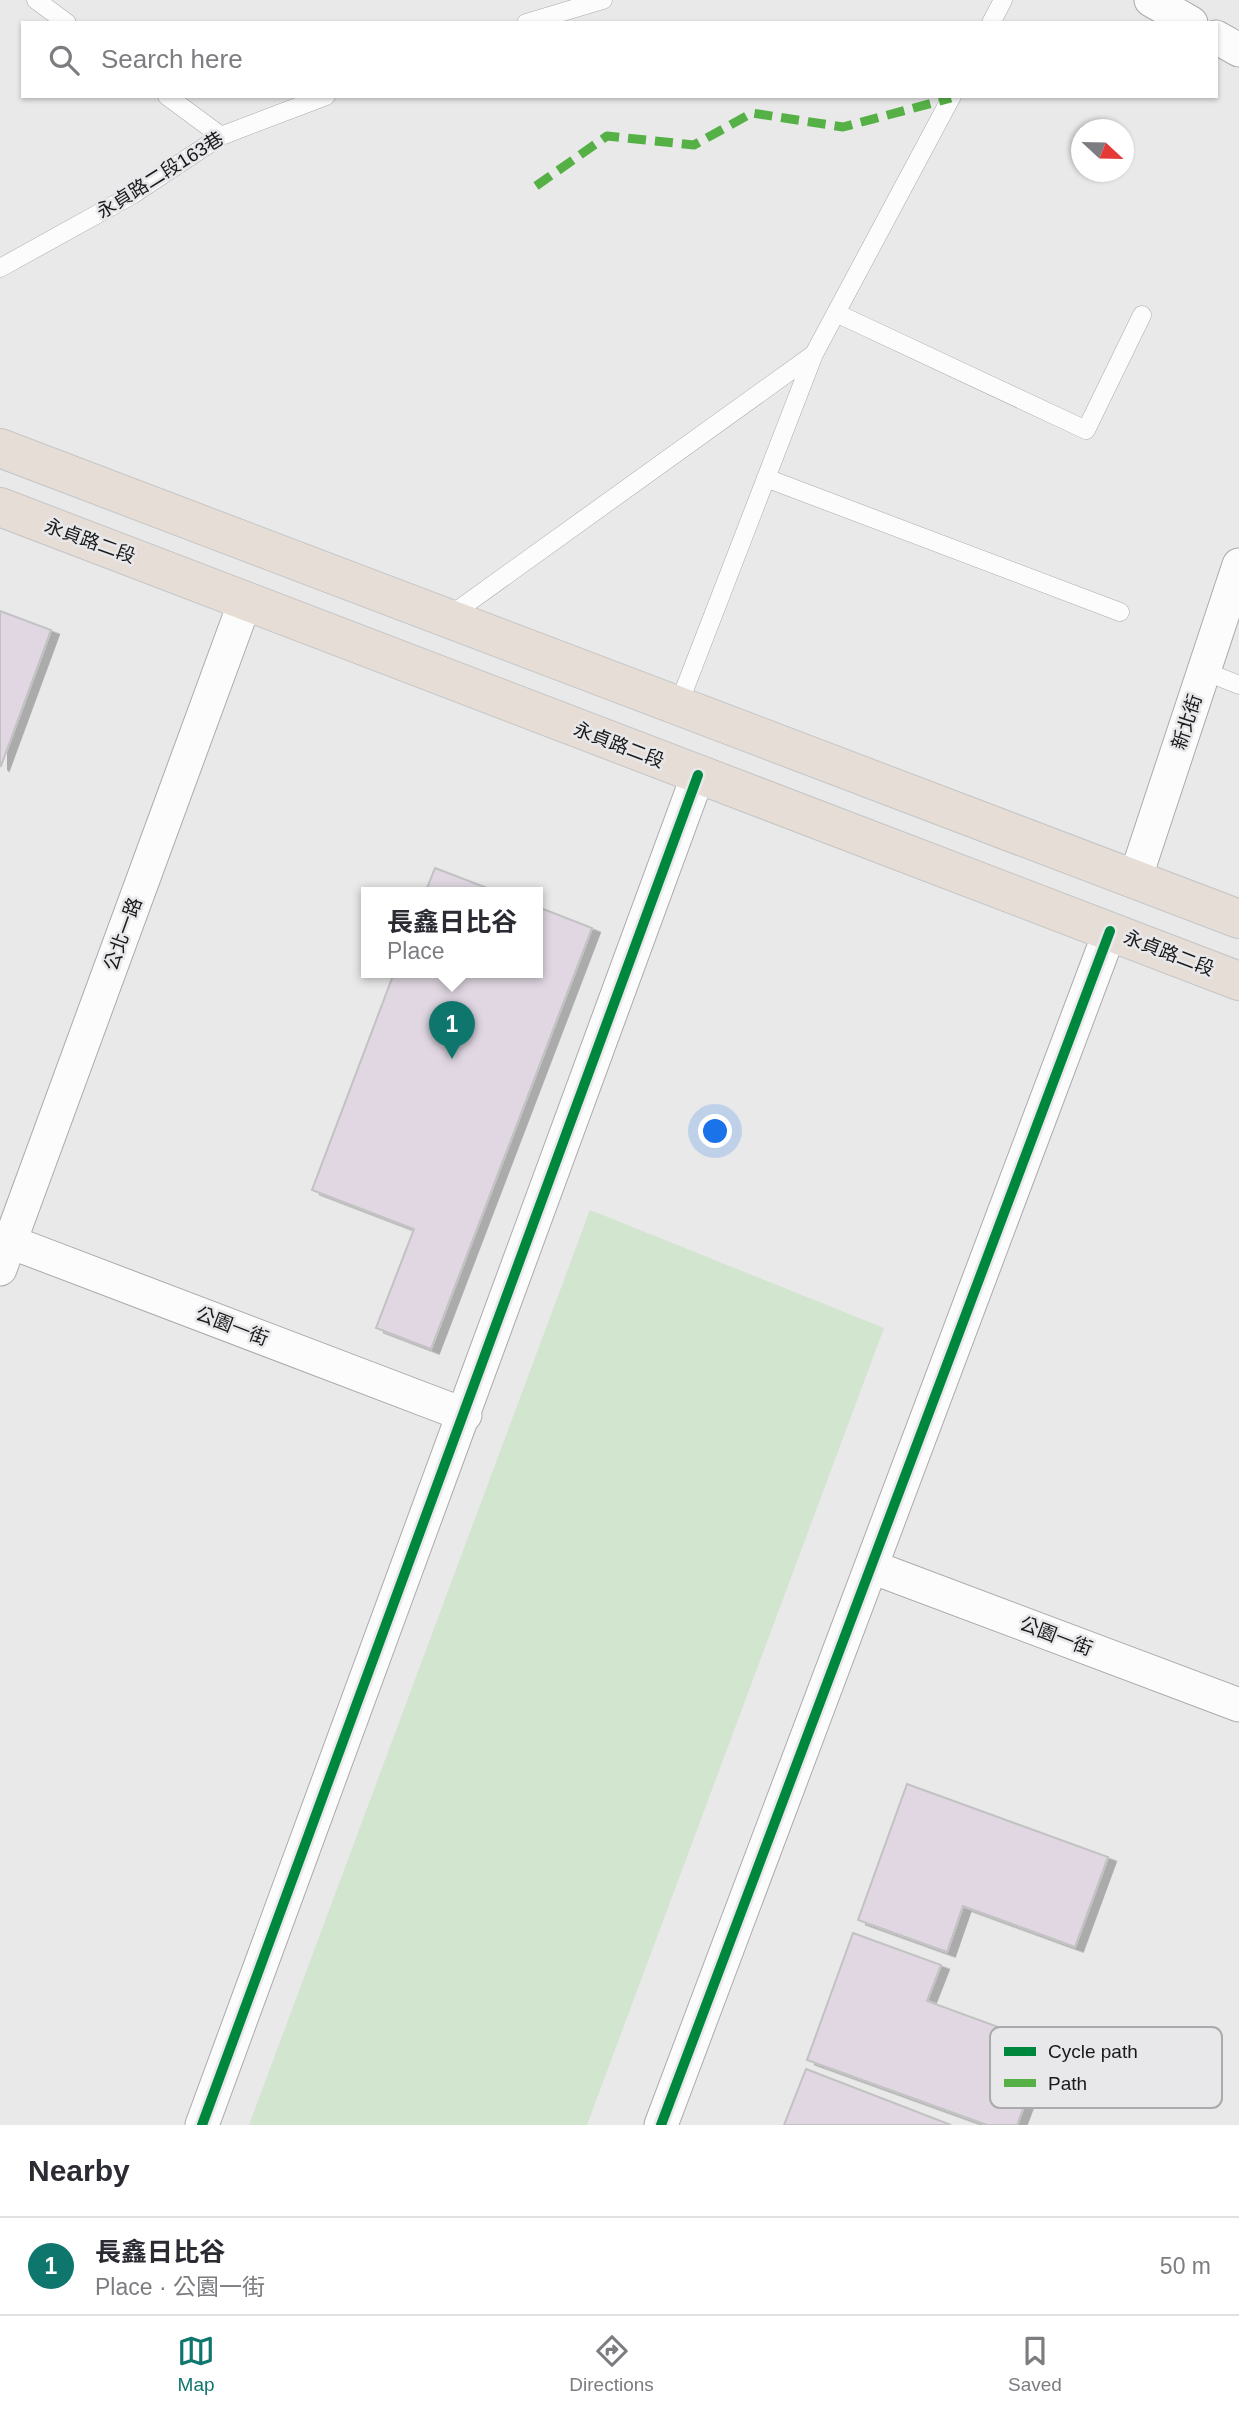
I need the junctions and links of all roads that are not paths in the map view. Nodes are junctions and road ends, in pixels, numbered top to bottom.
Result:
1 (36, 0) edge
2 (603, 0) edge
3 (1003, 0) edge
4 (1151, 0) edge
5 (64, 21) edge
6 (533, 21) edge
7 (991, 21) edge
8 (1188, 21) edge
9 (1218, 38) edge
10 (1239, 50) edge
11 (170, 98) edge
12 (321, 98) edge
13 (951, 98) edge
14 (221, 136) junction
15 (0, 268) edge
16 (836, 313) junction
17 (1142, 315) dead end
18 (814, 355) junction
19 (0, 449) edge
20 (765, 478) junction
21 (0, 507) edge
22 (1239, 565) edge
23 (246, 599) junction
24 (1120, 612) dead end
25 (446, 619) junction
26 (500, 639) junction
27 (1204, 671) junction
28 (1239, 685) edge
29 (479, 692) junction
30 (678, 706) junction
31 (698, 775) junction
32 (1135, 879) junction
33 (1239, 919) edge
34 (1111, 931) junction
35 (1239, 981) edge
36 (4, 1249) edge
37 (465, 1415) junction
38 (872, 1567) junction
39 (1239, 1705) edge
40 (202, 2125) edge
41 (661, 2125) edge

1 - 5 lane
2 - 6 lane
3 - 7 lane
4 - 8 street
9 - 10 street
11 - 14 lane
12 - 14 lane, 永貞路二段163巷
13 - 16 lane
14 - 15 lane, 永貞路二段163巷
16 - 17 lane
16 - 18 lane
18 - 20 lane
18 - 25 lane
19 - 25 main road
20 - 24 lane
20 - 30 lane
21 - 23 main road, 永貞路二段
22 - 27 street, 新北街
23 - 29 main road, 永貞路二段
23 - 36 street, 公北一路
25 - 26 main road
26 - 29 main road
26 - 30 main road
27 - 28 lane
27 - 32 street, 新北街
29 - 31 main road, 永貞路二段
30 - 32 main road
31 - 34 main road, 永貞路二段
31 - 37 street
32 - 33 main road
34 - 35 main road, 永貞路二段
34 - 38 street
36 - 37 street, 公園一街
37 - 40 street
38 - 39 street, 公園一街
38 - 41 street

